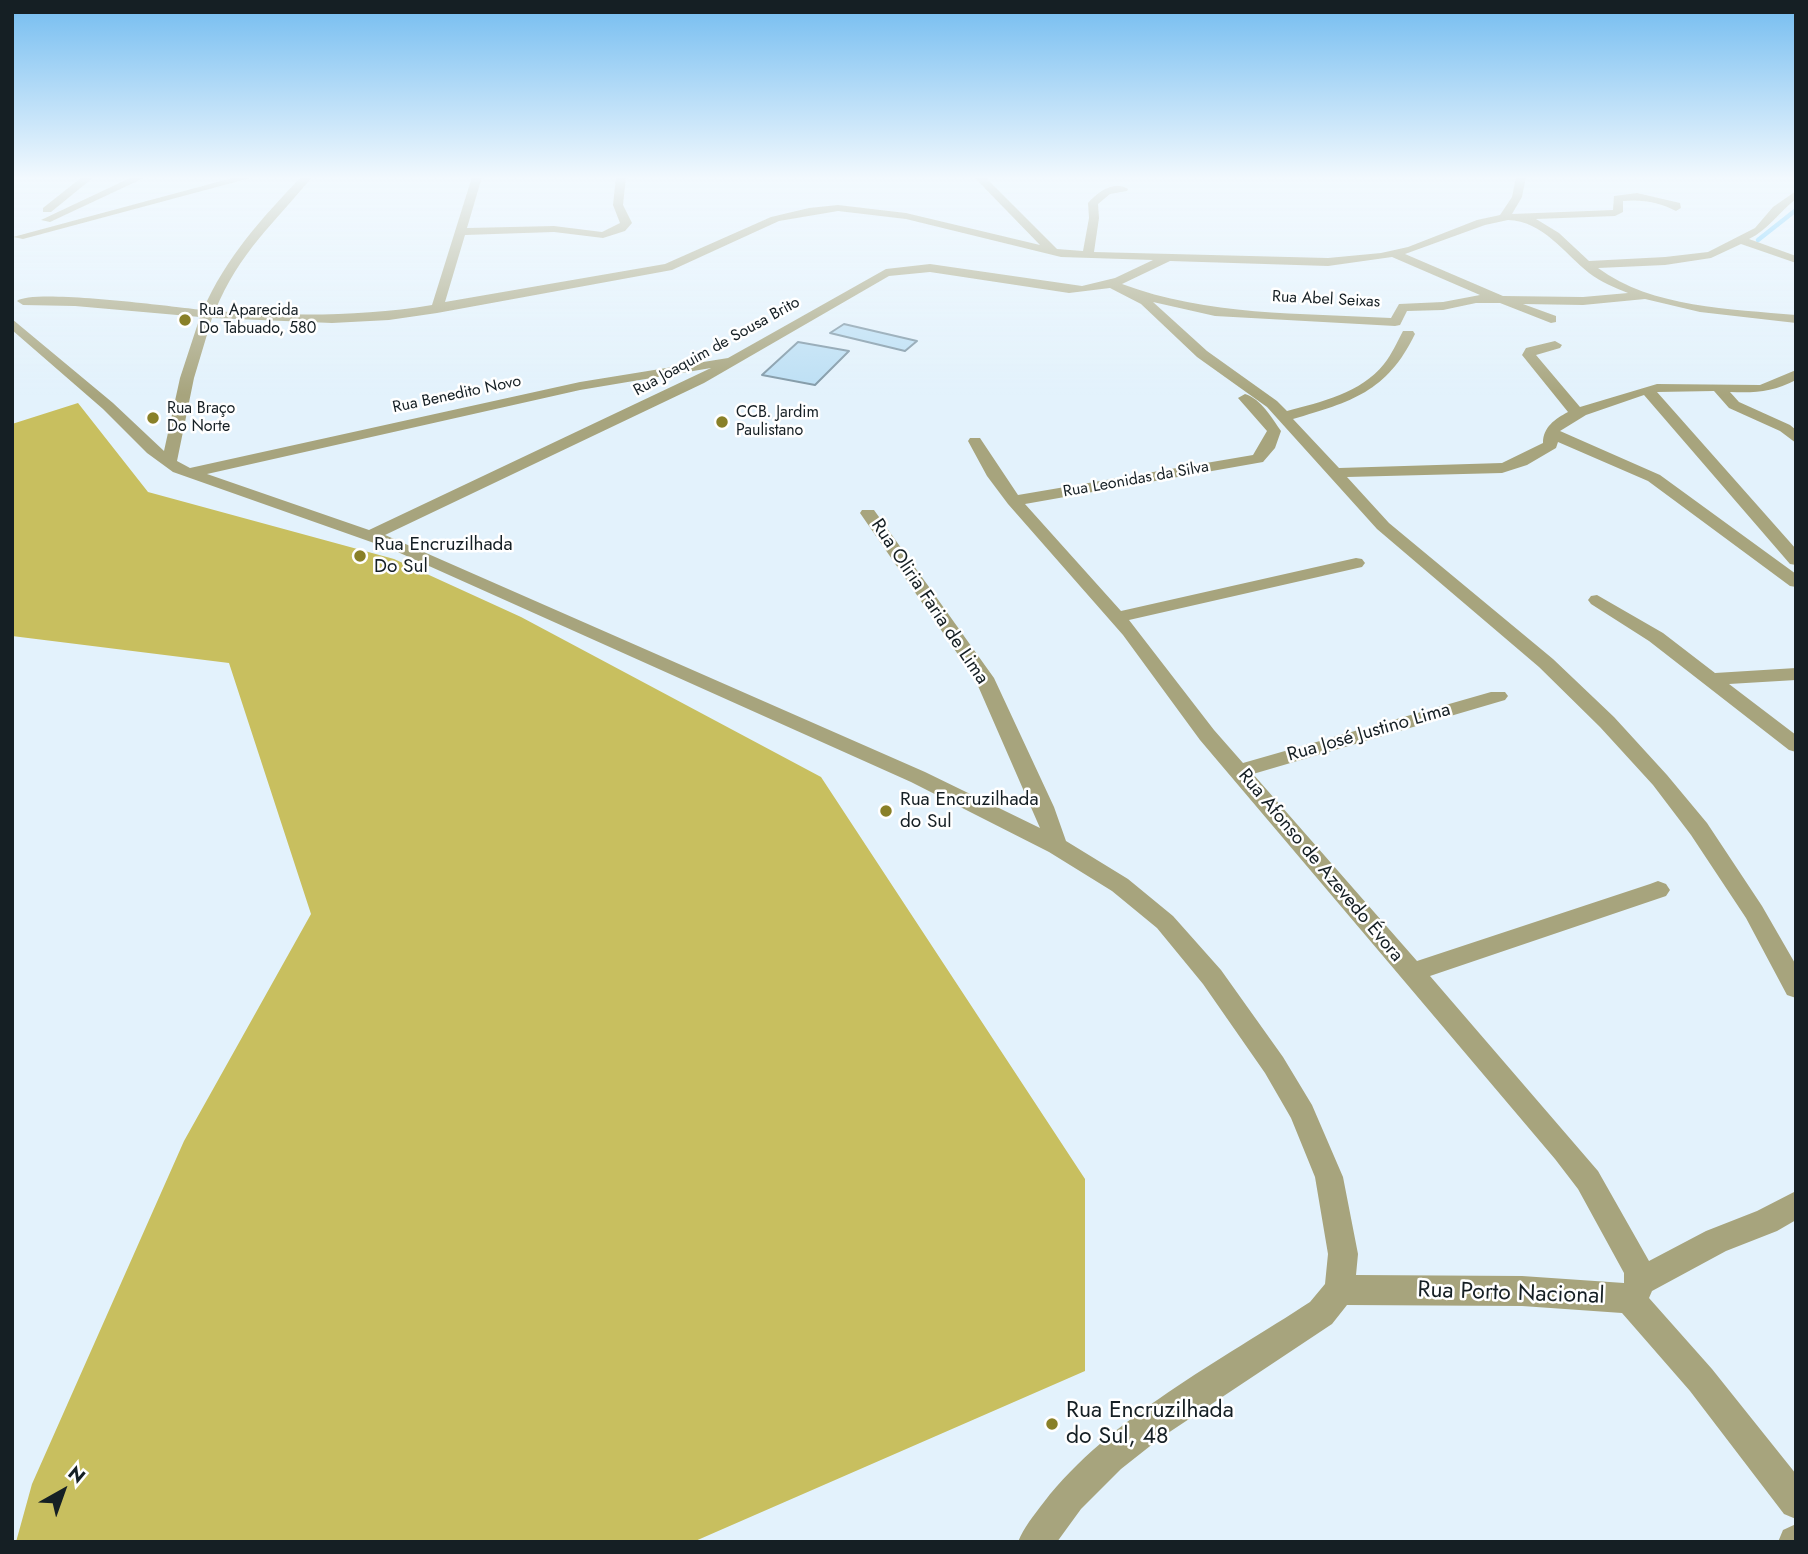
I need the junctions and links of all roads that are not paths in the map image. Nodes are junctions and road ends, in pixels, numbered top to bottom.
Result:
1 (242, 250) edge
2 (454, 250) edge
3 (711, 250) edge
4 (1046, 250) edge
5 (1053, 250) edge
6 (1089, 250) edge
7 (1408, 250) edge
8 (1569, 250) edge
9 (1722, 250) edge
10 (1767, 250) edge
11 (1056, 252) junction
12 (1088, 254) junction
13 (1394, 254) junction
14 (1171, 256) junction
15 (1796, 260) edge
16 (1586, 265) junction
17 (1085, 277) junction
18 (1111, 284) junction
19 (1132, 292) junction
20 (1646, 295) junction
21 (1496, 298) junction
22 (16, 301) edge
23 (437, 309) junction
24 (206, 314) junction
25 (1551, 319) dead end
26 (1790, 319) edge
27 (12, 323) edge
28 (1408, 334) dead end
29 (1796, 334) edge
30 (1555, 345) dead end
31 (737, 359) junction
32 (1796, 374) edge
33 (1241, 380) junction
34 (1718, 387) junction
35 (1647, 390) junction
36 (1578, 413) junction
37 (1283, 417) junction
38 (1551, 433) junction
39 (1796, 439) edge
40 (975, 441) dead end
41 (169, 463) junction
42 (1336, 473) junction
43 (187, 474) junction
44 (1014, 501) junction
45 (868, 513) dead end
46 (372, 535) junction
47 (1796, 559) edge
48 (1356, 563) dead end
49 (1795, 580) edge
50 (1597, 600) dead end
51 (1118, 617) junction
52 (1796, 674) edge
53 (1711, 679) junction
54 (1498, 696) dead end
55 (1796, 745) edge
56 (1240, 771) junction
57 (1057, 846) junction
58 (1658, 891) dead end
59 (1411, 973) junction
60 (1793, 981) edge
61 (1796, 1205) edge
62 (1340, 1290) junction
63 (1635, 1290) junction
64 (1796, 1502) edge
65 (1035, 1542) edge

1 - 24 street
2 - 23 street
3 - 23 street
4 - 11 street
5 - 11 street
6 - 12 street
7 - 13 street
8 - 16 street
9 - 16 street
10 - 15 street
11 - 12 street
11 - 17 street
12 - 14 street
13 - 14 street
13 - 21 street
14 - 18 street, Rua Joaquim de Sousa Brito
16 - 20 street
17 - 18 street, Rua Joaquim de Sousa Brito
17 - 31 street, Rua Joaquim de Sousa Brito
18 - 19 street
19 - 21 street, Rua Abel Seixas
19 - 33 street
20 - 21 street
20 - 26 street
21 - 25 street
22 - 24 street
23 - 24 street
24 - 41 street
26 - 29 street
27 - 41 street
28 - 37 street
30 - 36 street
31 - 43 street, Rua Benedito Novo
31 - 46 street, Rua Joaquim de Sousa Brito
32 - 34 street
33 - 37 street
33 - 44 street, Rua Leonidas da Silva
34 - 35 street
34 - 39 street
35 - 36 street
35 - 47 street
36 - 38 street
37 - 42 street
38 - 42 street
38 - 49 street
40 - 44 street, Rua Afonso de Azevedo Évora
41 - 43 street
42 - 60 street
43 - 46 street
44 - 51 street, Rua Afonso de Azevedo Évora
45 - 57 street, Rua Oliria Faria de Lima
46 - 57 street
48 - 51 street
50 - 53 street
51 - 56 street, Rua Afonso de Azevedo Évora
52 - 53 street
53 - 55 street
54 - 56 street, Rua José Justino Lima
56 - 59 street, Rua Afonso de Azevedo Évora
57 - 62 street
58 - 59 street
59 - 63 street, Rua Afonso de Azevedo Évora
61 - 63 street
62 - 63 street, Rua Porto Nacional
62 - 65 street
63 - 64 street, Rua Porto Nacional

